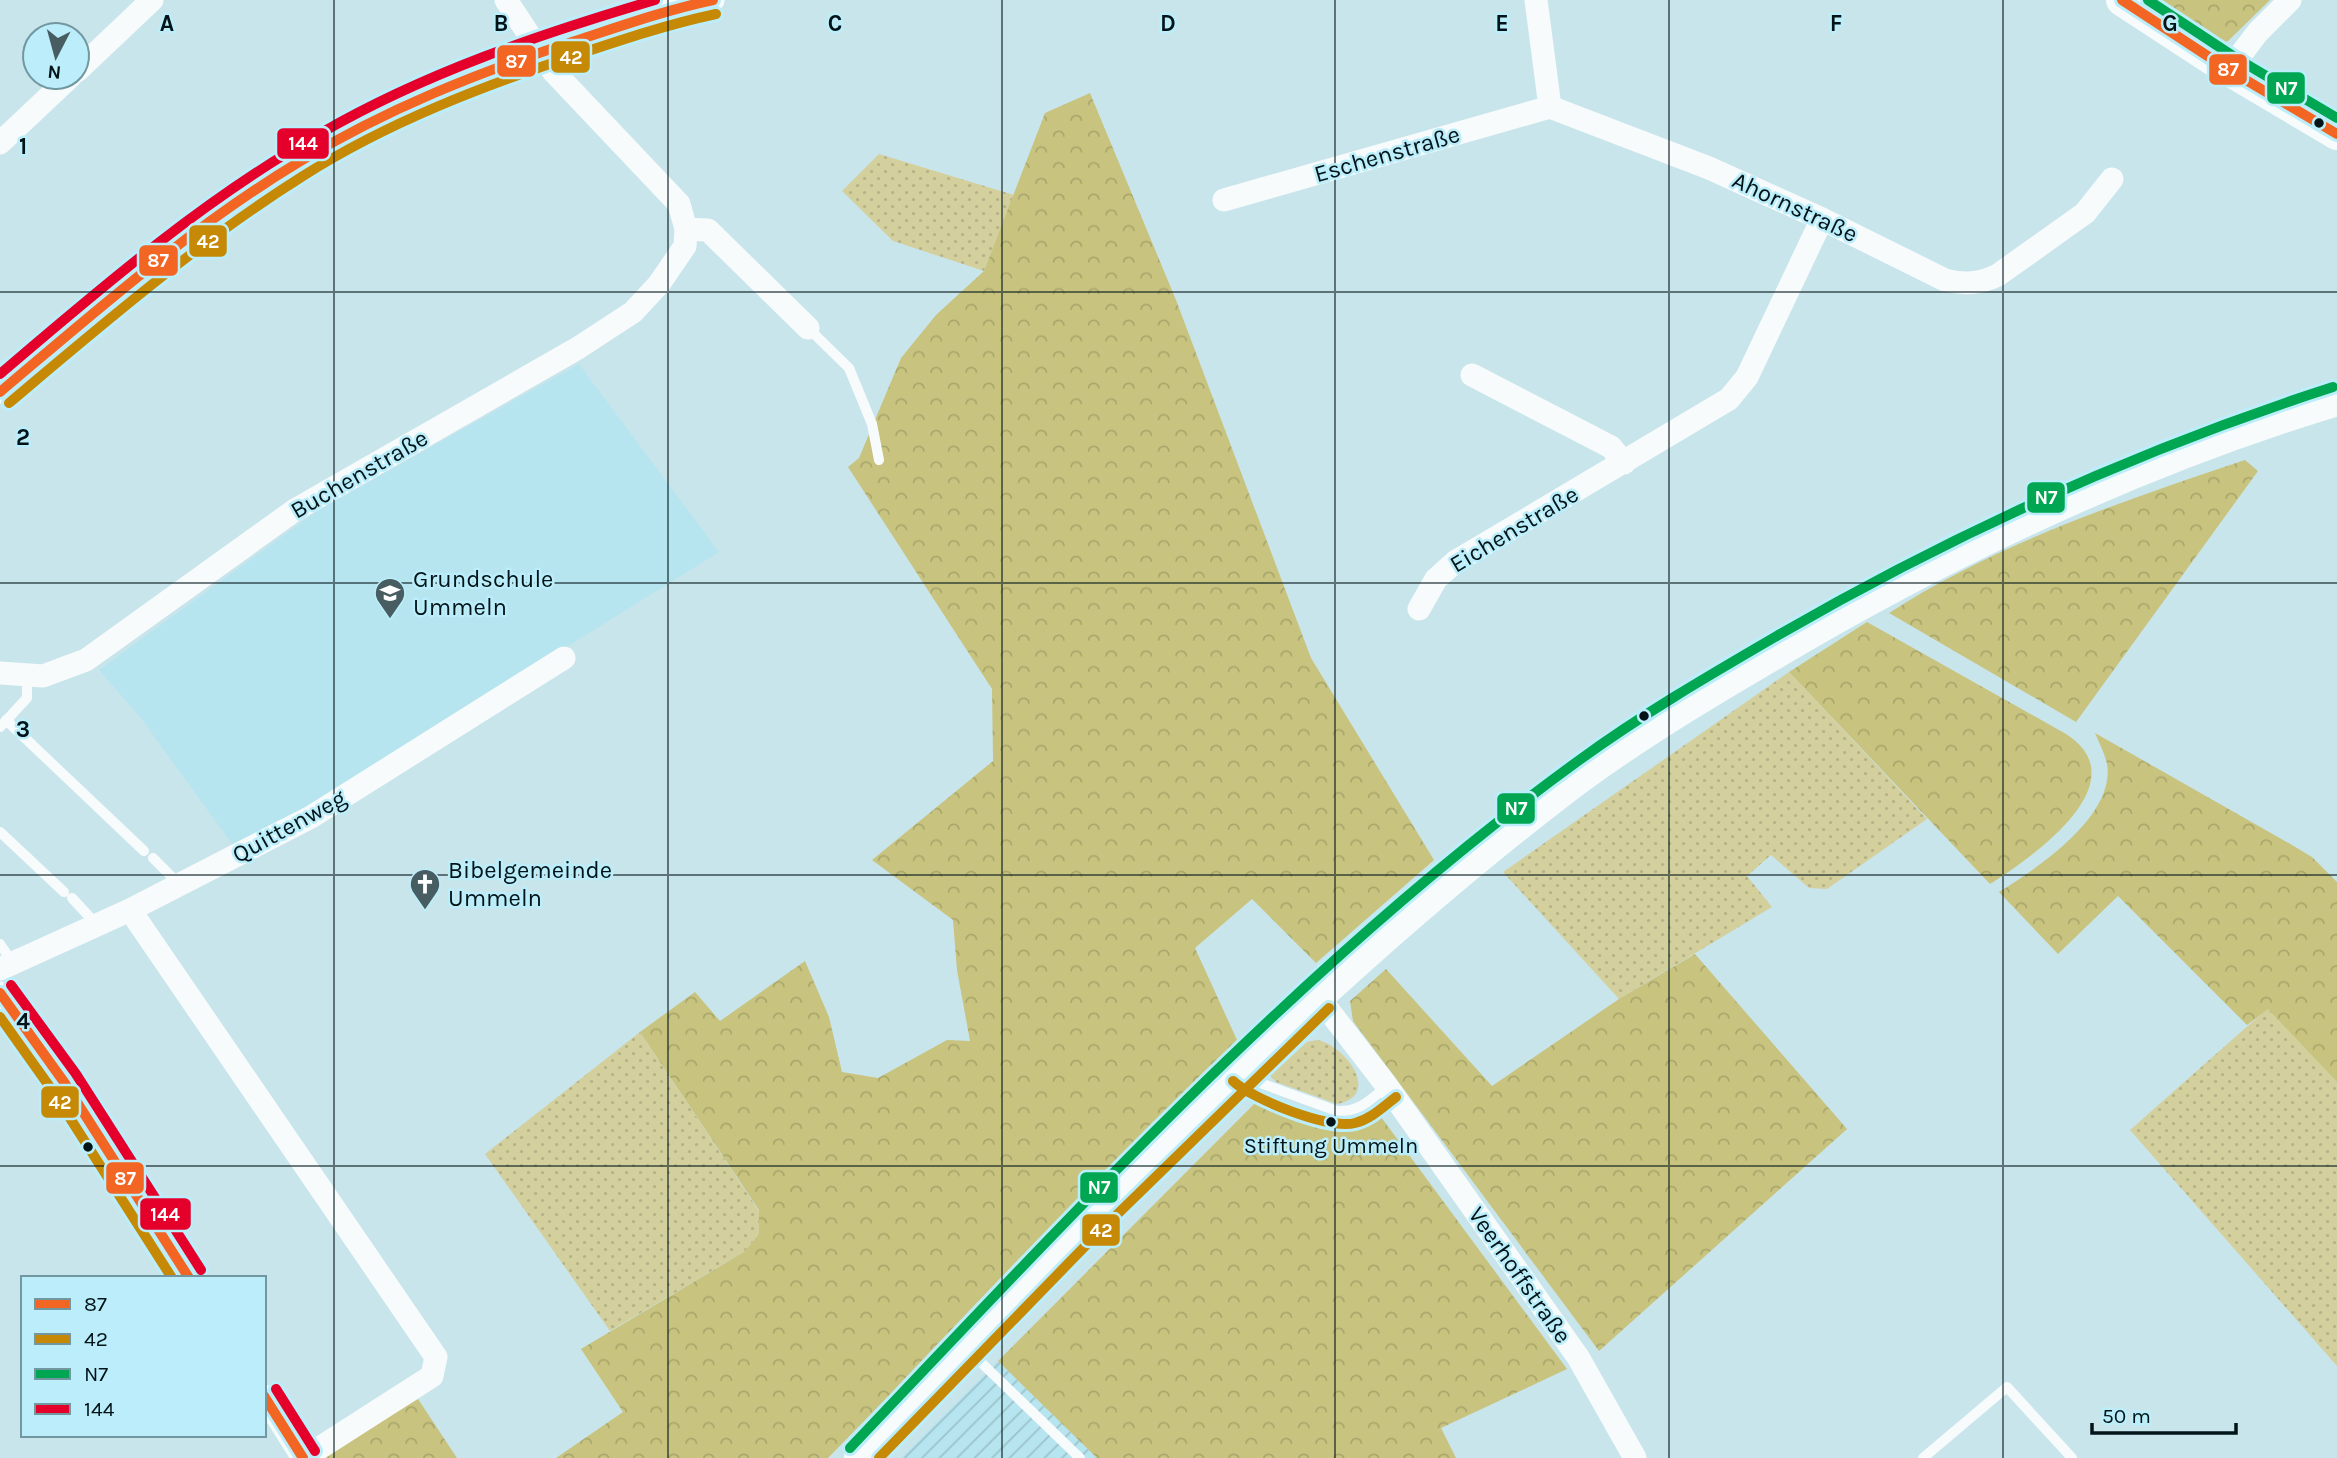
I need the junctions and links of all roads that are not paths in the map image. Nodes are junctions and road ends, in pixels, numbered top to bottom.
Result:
1 (152, 0) edge
2 (506, 0) edge
3 (713, 0) edge
4 (1536, 0) edge
5 (2122, 0) edge
6 (2290, 0) edge
7 (679, 3) edge
8 (540, 51) junction
9 (91, 58) edge
10 (2229, 71) junction
11 (55, 91) edge
12 (1550, 107) junction
13 (2337, 134) edge
14 (0, 143) edge
15 (2112, 179) dead end
16 (1224, 200) dead end
17 (1822, 219) junction
18 (686, 229) junction
19 (808, 328) joint
20 (1472, 374) dead end
21 (0, 392) edge
22 (2337, 400) edge
23 (879, 460) dead end
24 (1624, 463) junction
25 (1419, 609) dead end
26 (565, 658) dead end
27 (0, 673) edge
28 (27, 676) junction
29 (3, 723) edge
30 (0, 832) edge
31 (180, 885) junction
32 (130, 910) junction
33 (97, 925) junction
34 (4, 959) edge
35 (0, 993) edge
36 (1319, 998) junction
37 (1242, 1071) junction
38 (1387, 1086) junction
39 (188, 1276) edge
40 (966, 1348) junction
41 (266, 1399) edge
42 (304, 1458) edge
43 (860, 1458) edge
44 (1080, 1458) edge
45 (1636, 1458) edge
46 (1923, 1458) edge
47 (2072, 1458) edge

1 - 9 street
2 - 8 street
3 - 7 street
4 - 12 street
5 - 10 main road
6 - 10 street
7 - 8 street
8 - 18 street
8 - 21 street
10 - 13 main road
11 - 14 street
12 - 16 street, Eschenstraße
12 - 17 street, Ahornstraße
15 - 17 street, Ahornstraße
17 - 24 street, Eichenstraße
18 - 19 street
18 - 28 street, Buchenstraße
19 - 23 lane
20 - 24 street
22 - 36 main road
24 - 25 street, Eichenstraße
26 - 31 street, Quittenweg
27 - 28 street, Buchenstraße
28 - 29 lane
29 - 31 lane
30 - 33 lane
31 - 32 street, Quittenweg
32 - 33 street, Quittenweg
32 - 42 street
33 - 34 street, Quittenweg
35 - 39 street
36 - 37 main road
36 - 38 street, Veerhoffstraße
37 - 38 lane
37 - 40 main road
38 - 45 street, Veerhoffstraße
40 - 43 main road
40 - 44 lane
41 - 42 street
46 - 47 lane

